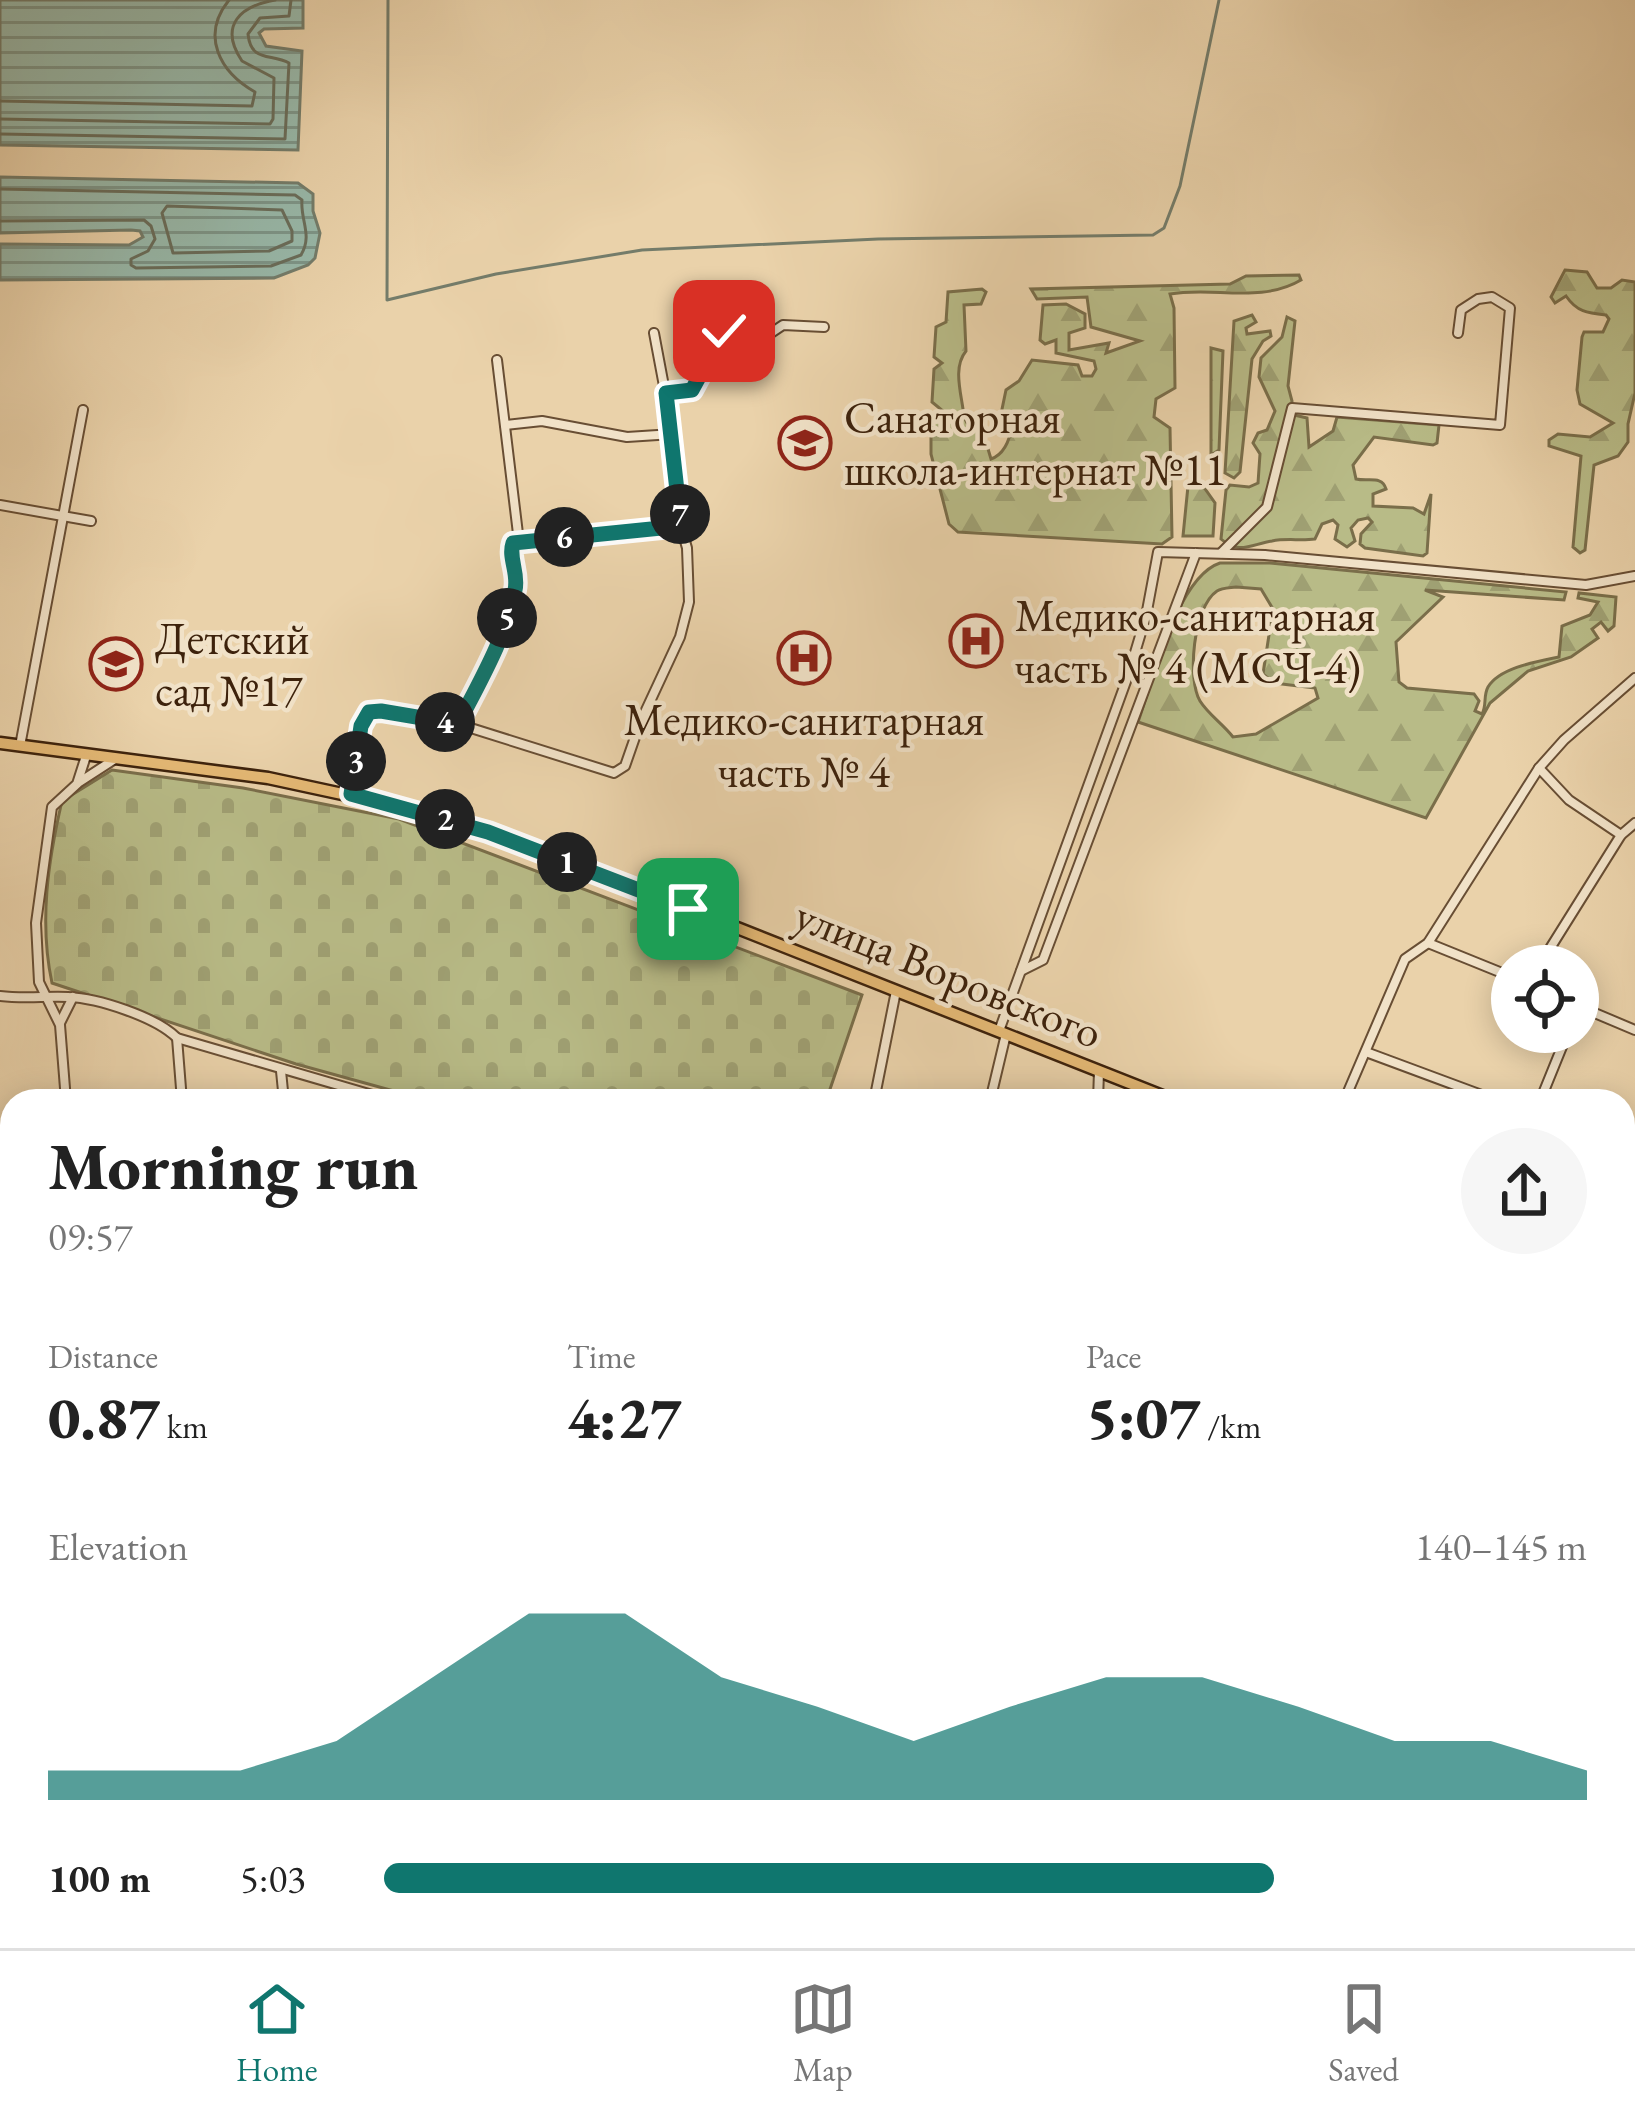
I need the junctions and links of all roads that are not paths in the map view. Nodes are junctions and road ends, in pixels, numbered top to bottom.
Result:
1 (824, 327) dead end
2 (654, 333) dead end
3 (1458, 333) dead end
4 (496, 360) dead end
5 (666, 393) junction
6 (83, 410) dead end
7 (505, 425) junction
8 (673, 434) junction
9 (0, 505) edge
10 (64, 516) junction
11 (91, 521) dead end
12 (681, 526) junction
13 (519, 542) junction
14 (1196, 553) junction
15 (1220, 554) junction
16 (1635, 576) edge
17 (1635, 677) edge
18 (458, 724) junction
19 (0, 743) edge
20 (20, 746) junction
21 (86, 756) junction
22 (115, 759) junction
23 (1539, 768) junction
24 (77, 784) junction
25 (351, 794) junction
26 (1635, 823) edge
27 (1621, 835) junction
28 (1428, 944) junction
29 (1552, 945) edge
30 (1491, 969) edge
31 (1020, 971) junction
32 (896, 991) junction
33 (0, 996) edge
34 (74, 998) junction
35 (47, 1000) junction
36 (1599, 1015) edge
37 (60, 1025) junction
38 (1635, 1028) edge
39 (1002, 1033) junction
40 (177, 1038) junction
41 (1366, 1052) junction
42 (1559, 1053) edge
43 (281, 1071) junction
44 (1099, 1071) junction
45 (66, 1089) edge
46 (181, 1089) edge
47 (283, 1089) edge
48 (348, 1089) edge
49 (876, 1089) edge
50 (992, 1089) edge
51 (1098, 1089) edge
52 (1145, 1089) edge
53 (1349, 1089) edge
54 (1466, 1089) edge
55 (1545, 1089) edge

1 - 5 street
2 - 5 street
3 - 15 street
4 - 7 street
5 - 8 street
6 - 10 street
7 - 8 street
7 - 13 street
8 - 12 street
9 - 10 street
10 - 11 street
10 - 20 street
12 - 13 street
12 - 18 street
13 - 18 street
14 - 15 street
14 - 31 street
14 - 31 street
15 - 16 street
17 - 23 street
18 - 25 street
19 - 20 main road, улица Воровского
20 - 21 main road, улица Воровского
21 - 22 main road, улица Воровского
21 - 24 street
22 - 24 street
22 - 25 main road, улица Воровского
23 - 27 street
23 - 28 street
24 - 35 street
25 - 32 main road, улица Воровского
26 - 27 street
27 - 29 street
28 - 30 street
28 - 41 street
31 - 39 street
32 - 39 main road, улица Воровского
32 - 49 street
33 - 35 street
34 - 35 street
34 - 37 street
34 - 40 street
35 - 37 street
36 - 38 street
37 - 45 street
39 - 44 main road, улица Воровского
39 - 50 street
40 - 43 street
40 - 46 street
41 - 53 street
41 - 54 street
42 - 55 street
43 - 47 street
43 - 48 street
44 - 51 street
44 - 52 main road, улица Воровского

